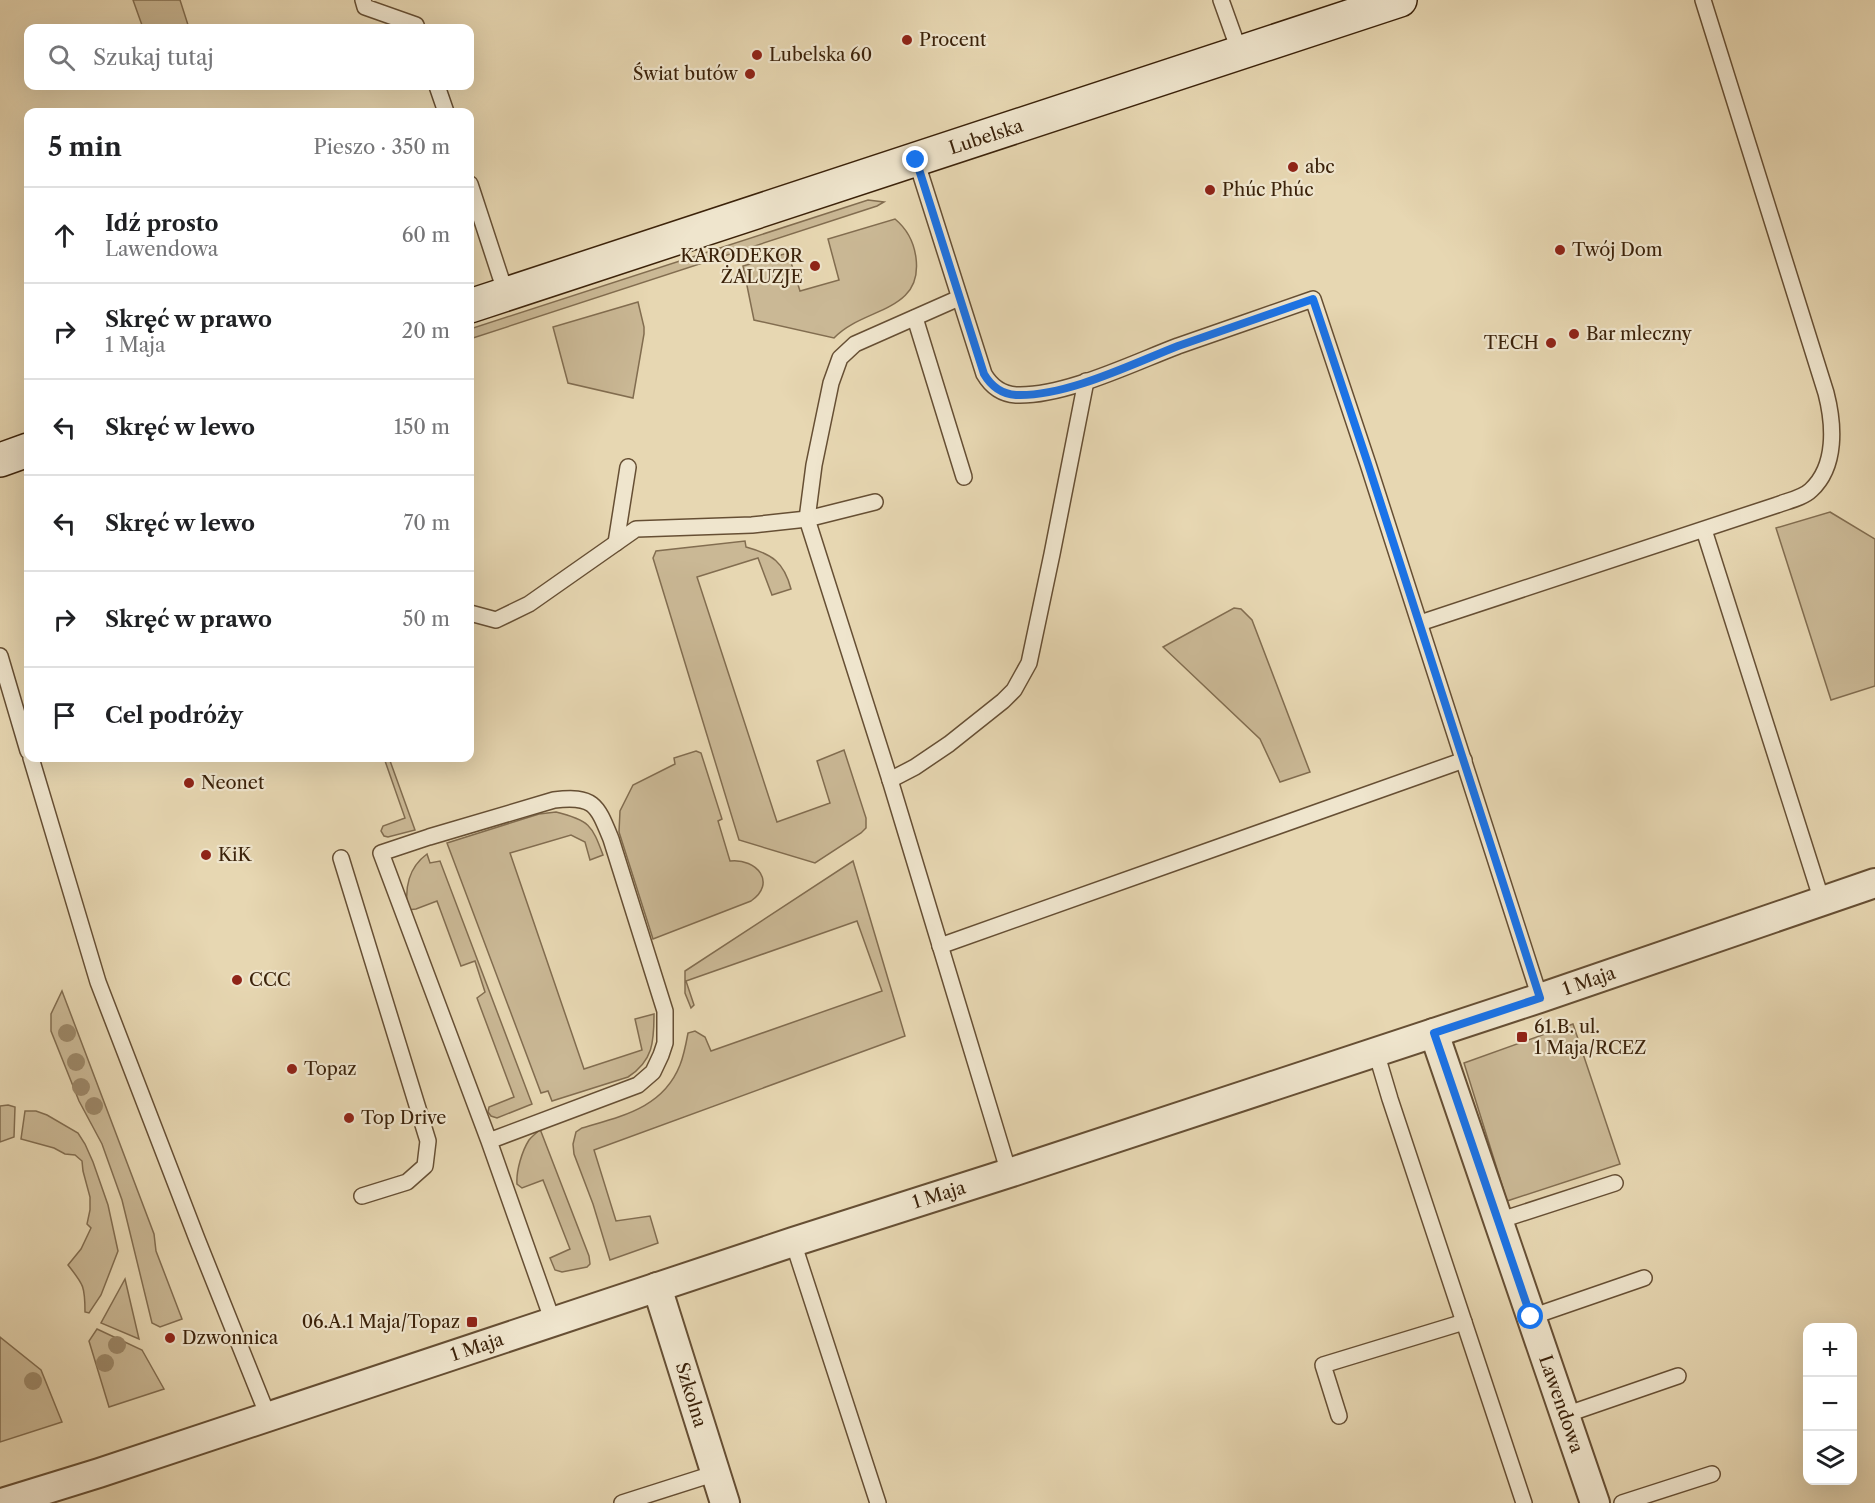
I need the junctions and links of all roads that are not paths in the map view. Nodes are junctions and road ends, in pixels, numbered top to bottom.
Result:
1 (363, 0) edge
2 (1221, 0) edge
3 (1400, 0) edge
4 (1703, 0) edge
5 (1350, 8) edge
6 (413, 24) edge
7 (1240, 53) junction
8 (438, 90) edge
9 (444, 108) edge
10 (916, 160) junction
11 (474, 196) edge
12 (506, 294) junction
13 (959, 298) junction
14 (474, 305) edge
15 (915, 318) junction
16 (1086, 381) junction
17 (24, 451) edge
18 (0, 460) edge
19 (628, 467) dead end
20 (964, 477) dead end
21 (874, 502) dead end
22 (807, 519) junction
23 (1704, 530) junction
24 (616, 543) junction
25 (474, 614) edge
26 (1419, 623) junction
27 (0, 656) edge
28 (24, 737) edge
29 (1464, 760) junction
30 (31, 762) edge
31 (890, 780) junction
32 (341, 858) dead end
33 (1875, 884) edge
34 (1822, 901) junction
35 (940, 945) junction
36 (1540, 998) junction
37 (1434, 1033) junction
38 (1376, 1052) junction
39 (489, 1141) junction
40 (1009, 1173) junction
41 (1615, 1183) dead end
42 (362, 1196) dead end
43 (1498, 1221) junction
44 (793, 1242) junction
45 (1644, 1278) dead end
46 (657, 1287) junction
47 (1531, 1317) junction
48 (553, 1322) junction
49 (1464, 1322) junction
50 (1678, 1376) dead end
51 (1565, 1415) junction
52 (268, 1416) junction
53 (1339, 1416) dead end
54 (716, 1473) junction
55 (1712, 1474) dead end
56 (2, 1503) edge
57 (622, 1503) edge
58 (725, 1503) edge
59 (878, 1503) edge
60 (1524, 1503) edge
61 (1595, 1503) edge
62 (1622, 1503) edge

1 - 6 lane
2 - 7 lane
3 - 5 main road, Lubelska
4 - 23 lane
5 - 7 main road, Lubelska
7 - 10 main road, Lubelska
8 - 9 lane
10 - 12 main road, Lubelska
10 - 13 lane
11 - 12 lane
12 - 14 main road, Lubelska
13 - 15 lane
13 - 16 lane
15 - 20 lane
15 - 22 lane
16 - 26 lane
16 - 31 lane
17 - 18 main road
19 - 24 lane
21 - 22 lane
22 - 24 lane
22 - 31 lane
23 - 26 lane
23 - 34 lane
24 - 25 lane
26 - 29 lane
27 - 28 lane
29 - 35 lane
29 - 36 lane
30 - 52 lane
31 - 35 lane
32 - 42 lane
33 - 34 street, 1 Maja
34 - 36 street, 1 Maja
35 - 40 lane
36 - 37 street, 1 Maja
37 - 38 street, 1 Maja
37 - 43 street, Lawendowa
38 - 40 street, 1 Maja
38 - 49 lane
39 - 39 lane
39 - 48 lane
40 - 44 street, 1 Maja
41 - 43 lane
43 - 47 street, Lawendowa
44 - 46 street, 1 Maja
44 - 59 lane
45 - 47 lane
46 - 48 street, 1 Maja
46 - 54 street, Szkolna
47 - 51 street, Lawendowa
48 - 52 street, 1 Maja
49 - 53 lane
49 - 60 lane
50 - 51 lane
51 - 61 street, Lawendowa
52 - 56 street, 1 Maja
54 - 57 lane
54 - 58 street, Szkolna
55 - 62 lane

